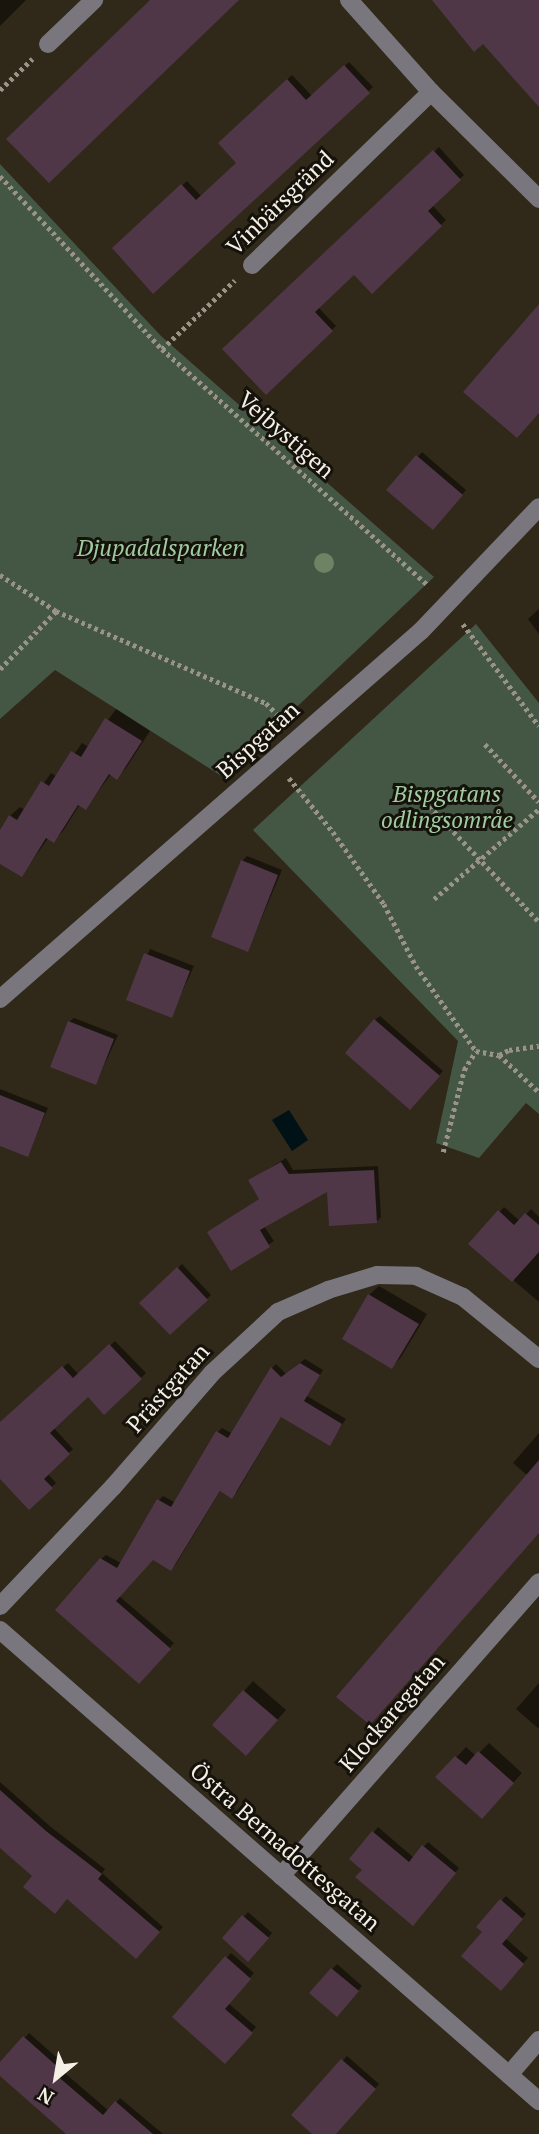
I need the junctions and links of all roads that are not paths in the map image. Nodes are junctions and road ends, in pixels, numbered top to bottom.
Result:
1 (94, 0) edge
2 (349, 0) edge
3 (48, 44) road end
4 (431, 92) junction
5 (539, 199) edge
6 (252, 265) road end
7 (539, 507) edge
8 (0, 999) edge
9 (539, 1359) edge
10 (539, 1582) edge
11 (0, 1606) edge
12 (0, 1630) edge
13 (281, 1876) junction
14 (539, 2040) edge
15 (509, 2075) junction
16 (539, 2101) edge

1 - 3 street
2 - 4 street
4 - 5 street
4 - 6 street, Vinbärsgränd
7 - 8 street, Bispgatan
9 - 11 street, Prästgatan
10 - 13 street, Klockaregatan
12 - 13 street, Östra Bernadottesgatan
13 - 15 street, Östra Bernadottesgatan
14 - 15 street
15 - 16 street, Östra Bernadottesgatan

